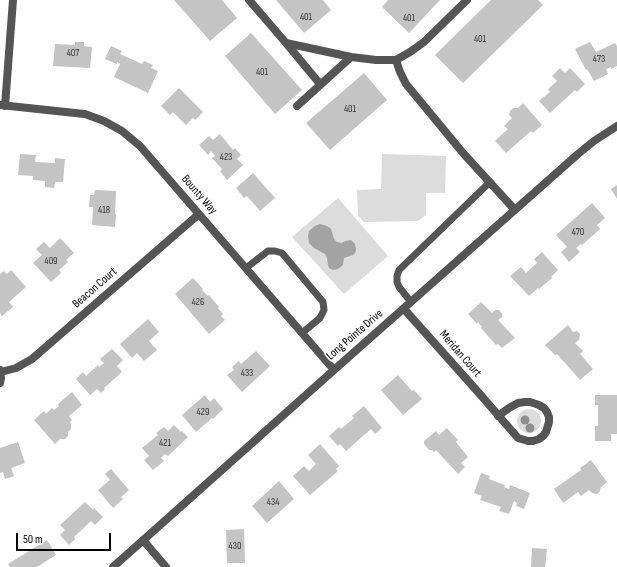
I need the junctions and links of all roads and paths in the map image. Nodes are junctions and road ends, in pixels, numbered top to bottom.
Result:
1 (13, 0) edge
2 (250, 0) edge
3 (467, 0) edge
4 (286, 42) junction
5 (351, 57) junction
6 (396, 60) junction
7 (320, 84) junction
8 (2, 106) edge
9 (296, 106) dead end
10 (617, 126) edge
11 (490, 182) junction
12 (515, 210) junction
13 (199, 214) junction
14 (246, 268) junction
15 (411, 302) junction
16 (404, 309) junction
17 (302, 333) junction
18 (334, 370) junction
19 (0, 371) edge
20 (0, 383) edge
21 (498, 416) junction
22 (143, 540) junction
23 (113, 567) edge
24 (166, 567) edge

1 - 8 street, Bounty Way
2 - 4 street
3 - 6 street
4 - 5 street
4 - 7 street
5 - 6 street
5 - 7 street
6 - 11 street
7 - 9 street
8 - 13 street, Bounty Way
10 - 12 street, Long Pointe Drive
11 - 12 street
11 - 15 lane
12 - 15 street, Long Pointe Drive
13 - 14 street, Bounty Way
13 - 19 street, Beacon Court
14 - 17 street, Bounty Way
14 - 17 lane
15 - 16 street, Long Pointe Drive
16 - 18 street, Long Pointe Drive
16 - 21 street, Meridan Court
17 - 18 street, Bounty Way
18 - 22 street, Long Pointe Drive
19 - 20 street, Beacon Court
21 - 21 street, Meridan Court
22 - 23 street, Long Pointe Drive
22 - 24 street

